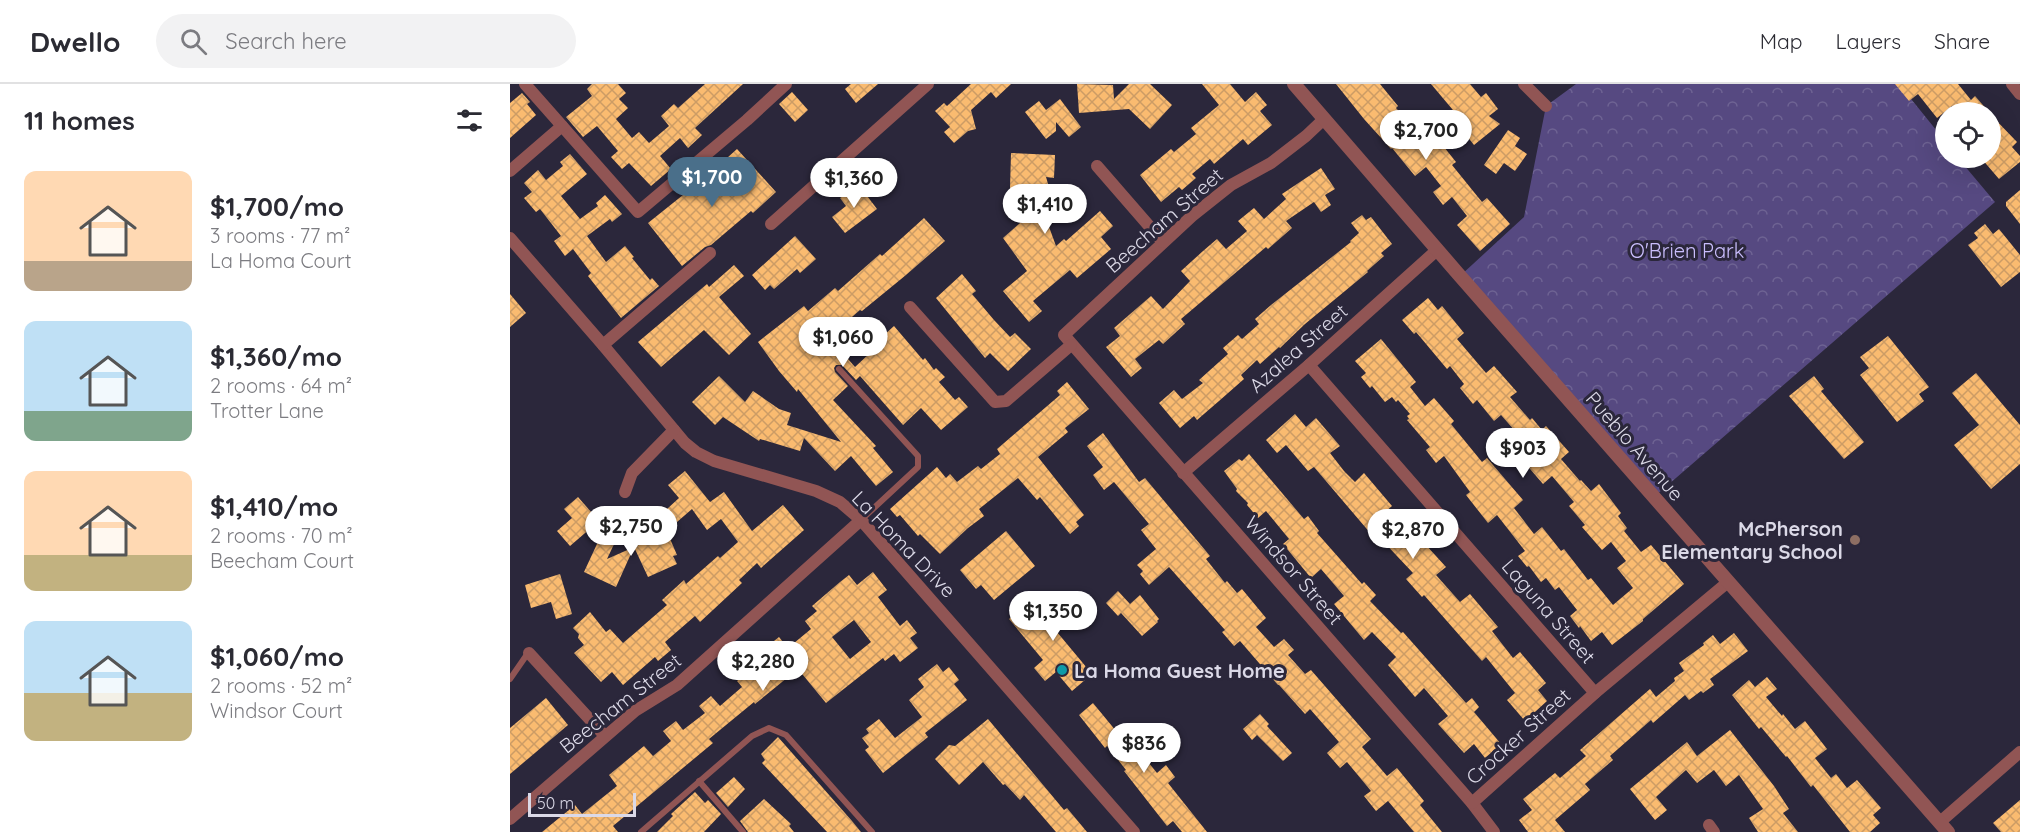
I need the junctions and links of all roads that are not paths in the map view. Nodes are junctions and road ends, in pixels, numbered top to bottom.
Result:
1 (525, 84) edge
2 (786, 84) edge
3 (928, 84) edge
4 (1294, 84) edge
5 (1524, 84) edge
6 (2012, 84) edge
7 (2020, 94) edge
8 (1546, 106) dead end
9 (1324, 119) junction
10 (562, 126) junction
11 (1097, 166) dead end
12 (510, 171) edge
13 (771, 224) dead end
14 (1162, 242) junction
15 (512, 245) edge
16 (1437, 250) junction
17 (710, 253) dead end
18 (910, 308) dead end
19 (1067, 340) junction
20 (603, 345) junction
21 (1309, 364) junction
22 (839, 369) dead end
23 (674, 430) junction
24 (1184, 473) junction
25 (625, 492) dead end
26 (861, 520) junction
27 (1728, 582) junction
28 (529, 653) joint
29 (510, 679) edge
30 (1595, 693) junction
31 (605, 736) junction
32 (2020, 752) edge
33 (699, 782) junction
34 (1472, 803) junction
35 (510, 819) edge
36 (1944, 827) edge
37 (641, 832) edge
38 (743, 832) edge
39 (872, 832) edge
40 (1134, 832) edge
41 (1494, 832) edge

1 - 10 street
2 - 10 street
3 - 13 street
4 - 9 street, Pueblo Avenue
5 - 8 street
6 - 7 street
9 - 14 street, Beecham Street
9 - 16 street, Pueblo Avenue
10 - 12 street
11 - 14 street
14 - 19 street, Beecham Street
15 - 20 street, La Homa Drive
16 - 21 street, Azalea Street
16 - 27 street, Pueblo Avenue
17 - 20 street
18 - 19 street, Beecham Street
19 - 24 street, Windsor Street
20 - 23 street, La Homa Drive
21 - 24 street, Azalea Street
21 - 30 street, Laguna Street
22 - 26 lane
23 - 25 street
23 - 26 street, La Homa Drive
24 - 34 street, Windsor Street
26 - 31 street, Beecham Street
26 - 40 street, La Homa Drive
27 - 30 street, Crocker Street
27 - 36 street, Pueblo Avenue
28 - 29 lane
28 - 31 street
30 - 34 street, Crocker Street
31 - 35 street, Beecham Street
32 - 36 street
33 - 37 lane
33 - 38 lane
33 - 39 lane
34 - 41 street, Windsor Street

